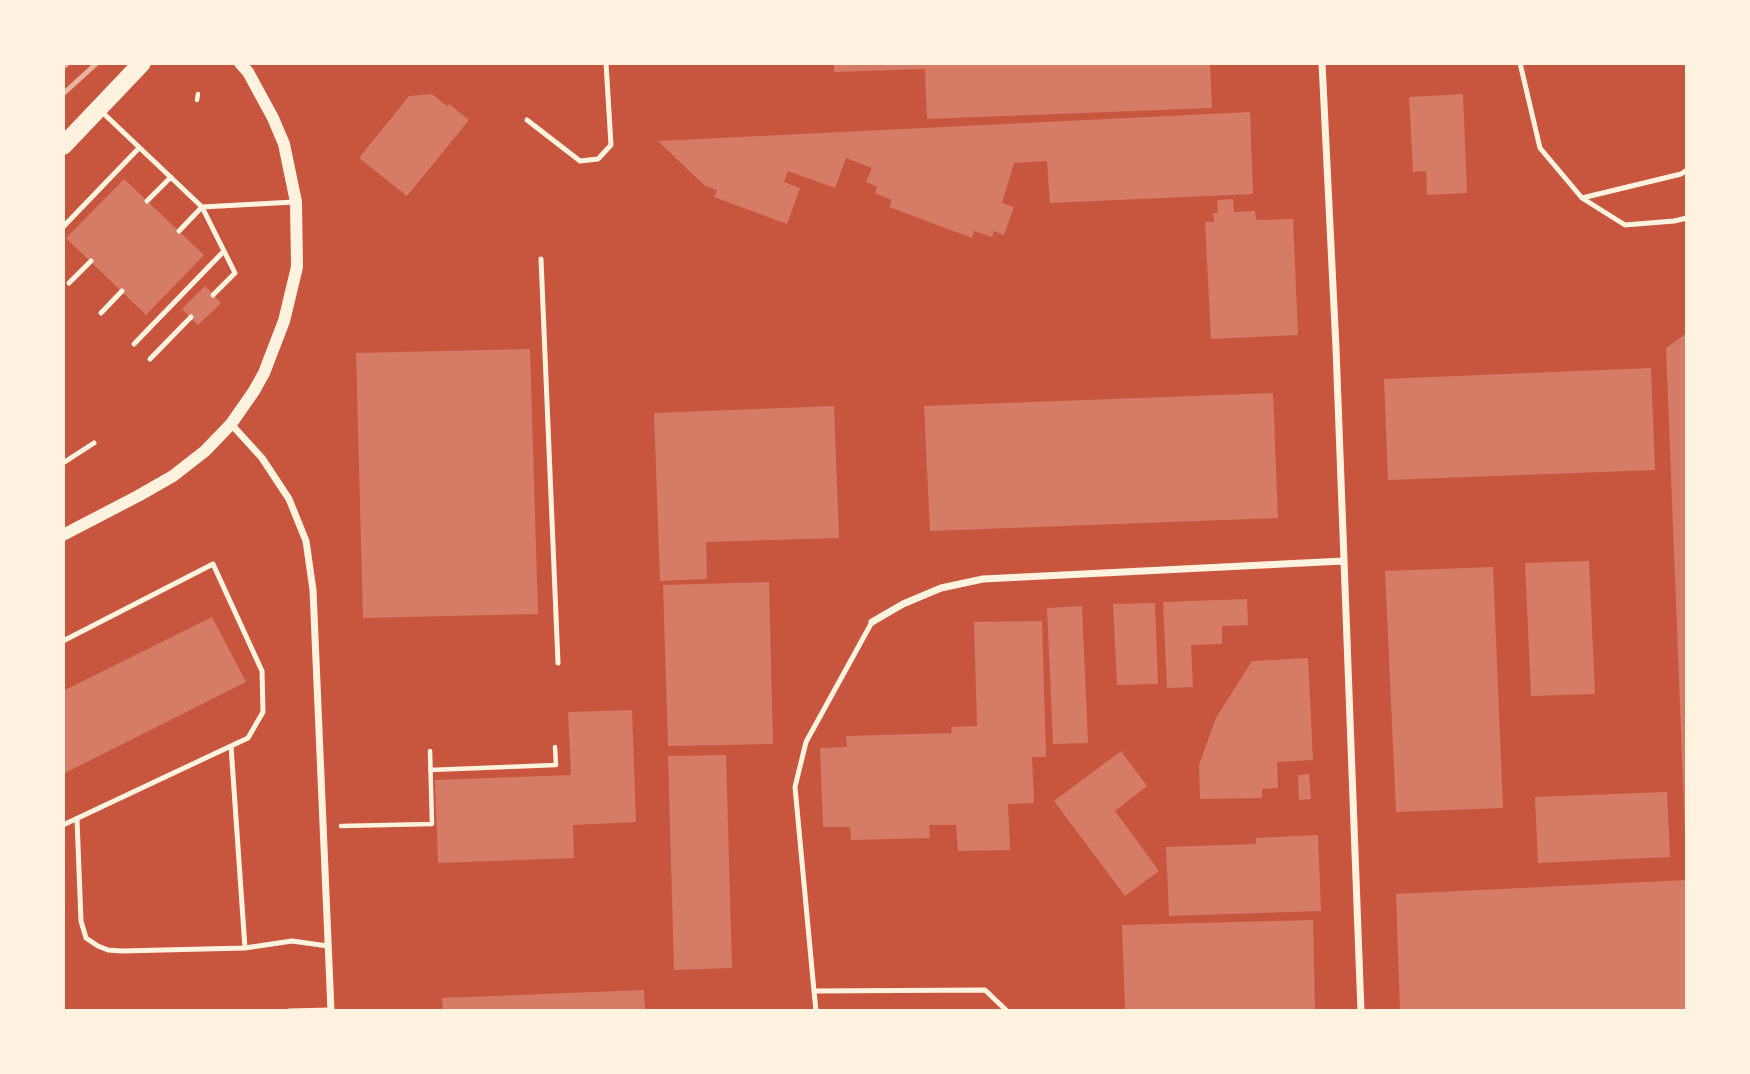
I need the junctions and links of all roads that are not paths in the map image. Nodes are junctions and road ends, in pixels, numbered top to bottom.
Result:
1 (142, 63) edge
2 (240, 63) edge
3 (607, 63) edge
4 (1322, 63) edge
5 (1520, 63) edge
6 (98, 109) junction
7 (527, 120) dead end
8 (63, 146) edge
9 (139, 148) junction
10 (1687, 170) edge
11 (171, 177) junction
12 (1582, 198) junction
13 (147, 201) dead end
14 (296, 202) junction
15 (202, 207) junction
16 (1687, 218) edge
17 (63, 227) edge
18 (179, 231) dead end
19 (224, 251) junction
20 (541, 259) dead end
21 (91, 261) dead end
22 (69, 283) dead end
23 (122, 291) dead end
24 (214, 295) dead end
25 (101, 313) dead end
26 (191, 317) dead end
27 (134, 344) dead end
28 (150, 359) dead end
29 (231, 424) junction
30 (94, 443) dead end
31 (63, 463) edge
32 (63, 535) edge
33 (1343, 561) junction
34 (872, 622) joint
35 (63, 641) edge
36 (558, 663) dead end
37 (230, 746) junction
38 (77, 819) junction
39 (63, 825) edge
40 (328, 946) junction
41 (245, 948) junction
42 (814, 991) junction
43 (289, 1011) edge
44 (331, 1011) edge
45 (816, 1011) edge
46 (1007, 1011) edge
47 (1360, 1011) edge

1 - 6 main road
2 - 14 street
3 - 7 lane
4 - 33 street
5 - 12 lane
6 - 8 main road
6 - 9 lane
9 - 11 lane
9 - 17 lane
10 - 12 lane
11 - 13 lane
11 - 15 lane
12 - 16 lane
14 - 15 lane
14 - 29 street
15 - 18 lane
15 - 19 lane
19 - 24 lane
19 - 27 lane
20 - 36 lane
21 - 22 lane
23 - 25 lane
26 - 28 lane
29 - 32 street
29 - 40 street
30 - 31 lane
33 - 34 street
33 - 47 street
34 - 42 lane
35 - 37 lane
37 - 38 lane
37 - 41 lane
38 - 39 lane
38 - 41 lane
40 - 41 lane
40 - 44 street
42 - 45 lane
42 - 46 lane
43 - 44 lane

